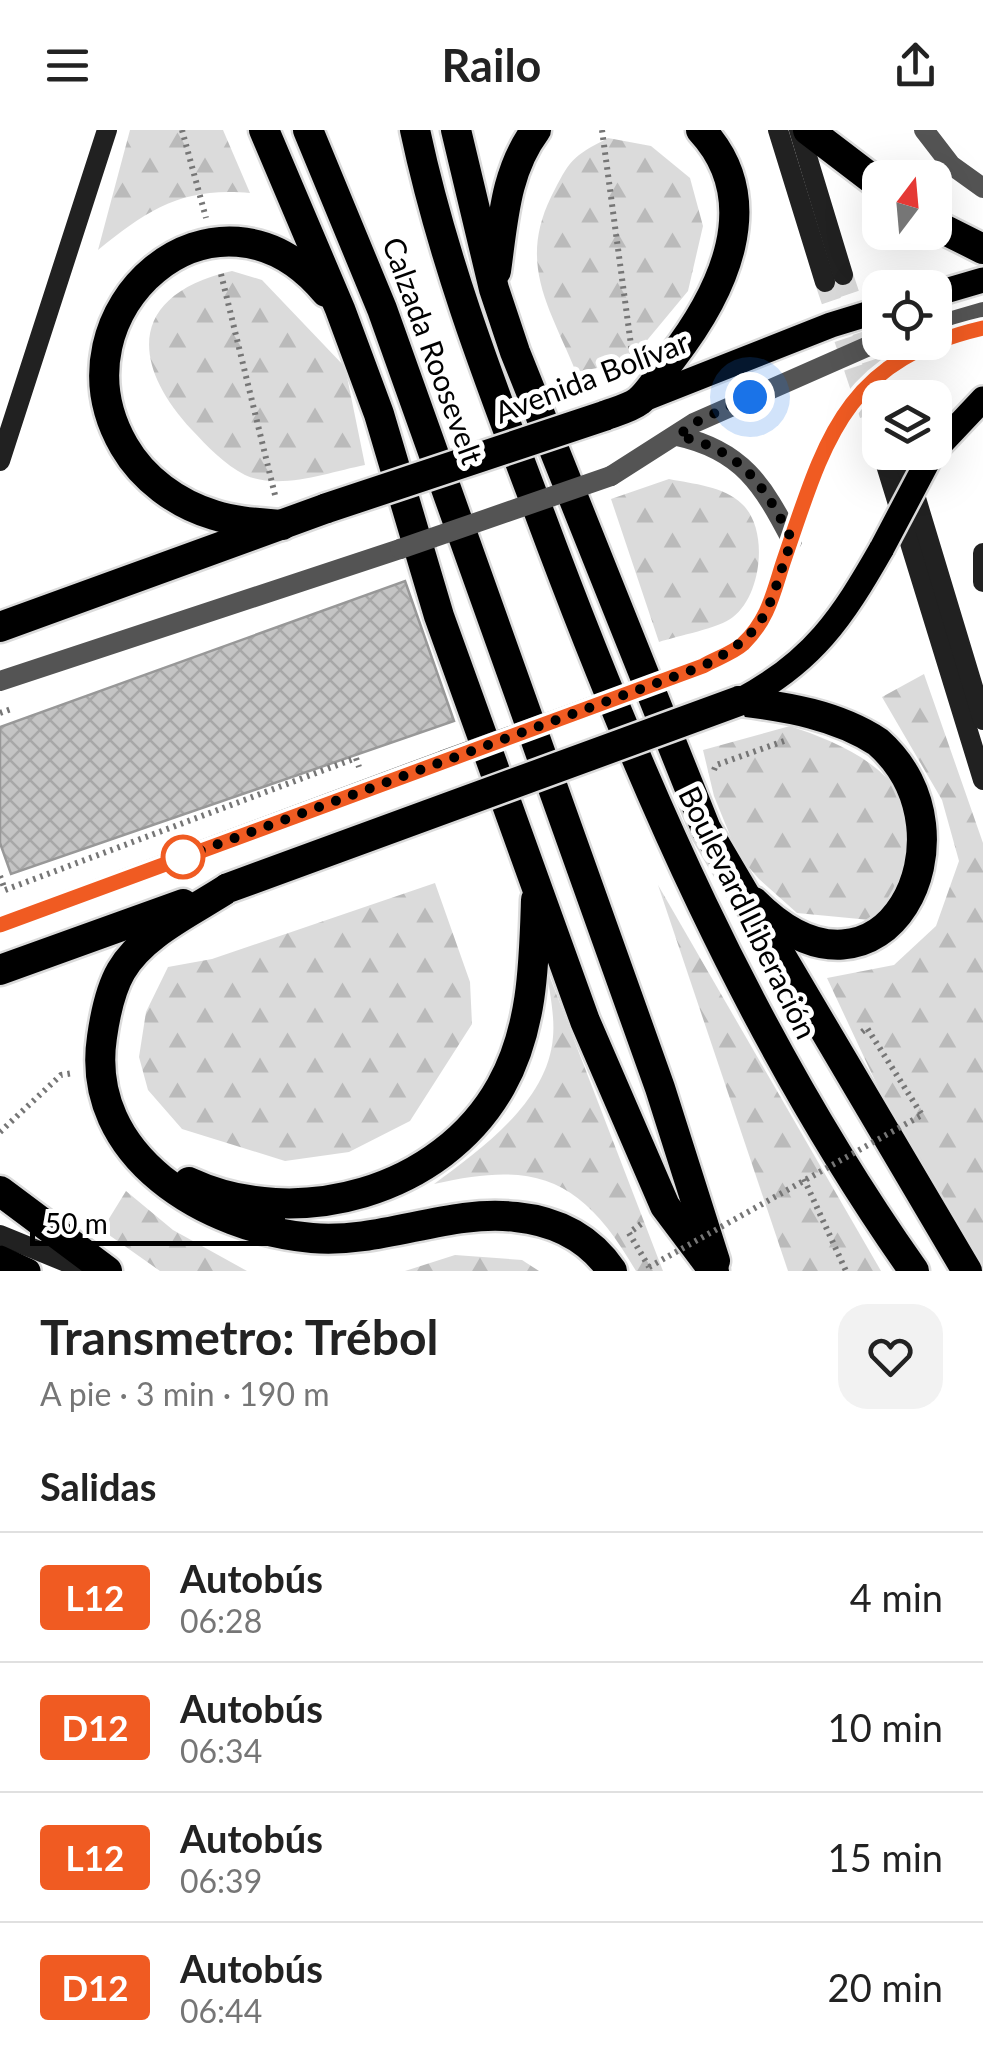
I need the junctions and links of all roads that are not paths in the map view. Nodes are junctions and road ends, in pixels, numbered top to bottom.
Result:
1 (107, 130) edge
2 (264, 130) edge
3 (308, 130) edge
4 (415, 130) edge
5 (456, 130) edge
6 (536, 130) edge
7 (701, 130) edge
8 (778, 130) edge
9 (799, 130) edge
10 (808, 130) edge
11 (924, 130) edge
12 (862, 171) edge
13 (983, 188) edge
14 (952, 234) edge
15 (983, 249) edge
16 (983, 280) edge
17 (494, 289) junction
18 (952, 289) edge
19 (340, 309) junction
20 (983, 312) edge
21 (862, 316) edge
22 (952, 321) edge
23 (983, 328) edge
24 (862, 349) edge
25 (983, 399) edge
26 (638, 401) junction
27 (952, 433) edge
28 (678, 436) junction
29 (0, 462) edge
30 (888, 470) edge
31 (907, 470) edge
32 (924, 470) edge
33 (282, 525) junction
34 (792, 540) junction
35 (983, 553) edge
36 (558, 565) joint
37 (983, 582) edge
38 (0, 627) edge
39 (0, 682) edge
40 (739, 700) junction
41 (983, 720) edge
42 (983, 780) edge
43 (536, 882) junction
44 (734, 882) junction
45 (228, 888) junction
46 (0, 924) edge
47 (0, 970) edge
48 (142, 1160) junction
49 (0, 1191) edge
50 (0, 1235) edge
51 (0, 1258) edge
52 (28, 1271) edge
53 (88, 1271) edge
54 (107, 1271) edge
55 (612, 1271) edge
56 (716, 1271) edge
57 (914, 1271) edge
58 (966, 1271) edge

1 - 29 main road
2 - 19 highway
3 - 56 highway, Calzada Roosevelt
4 - 36 highway, Calzada Roosevelt
5 - 17 highway
6 - 17 highway
7 - 26 highway
8 - 9 main road
10 - 12 highway
11 - 13 street
14 - 15 highway
16 - 18 main road
17 - 44 highway
19 - 33 highway
19 - 43 highway
20 - 22 street
21 - 26 main road, Avenida Bolívar
23 - 34 street
24 - 28 street
25 - 27 main road
26 - 33 highway, Avenida Bolívar, bridge
28 - 34 street
28 - 39 street, bridge
30 - 42 main road
31 - 41 main road
32 - 40 main road, bridge
33 - 38 highway, Avenida Bolívar
34 - 46 street, bridge
35 - 37 main road
36 - 57 highway, Boulevard Liberación
40 - 44 highway
40 - 45 highway, bridge
43 - 48 highway
43 - 56 highway
44 - 58 highway
45 - 47 highway
45 - 48 highway
48 - 55 highway
49 - 54 highway
50 - 53 main road
51 - 52 main road

